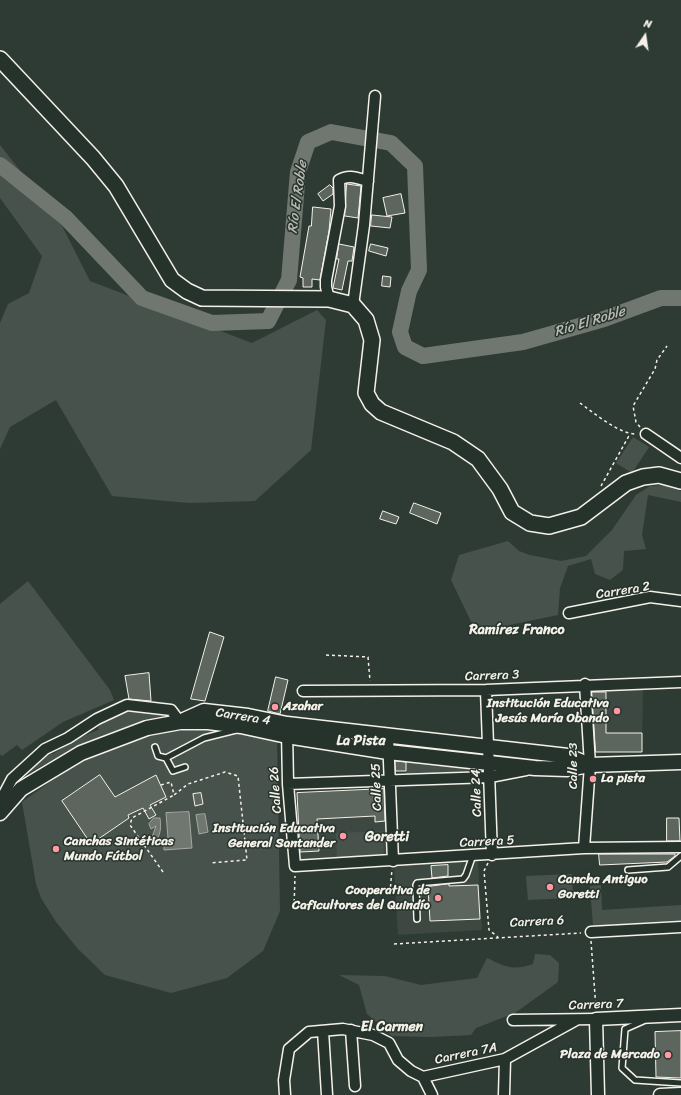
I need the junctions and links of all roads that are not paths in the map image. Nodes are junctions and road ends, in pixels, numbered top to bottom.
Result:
1 (0, 59) edge
2 (375, 96) dead end
3 (368, 181) junction
4 (329, 299) junction
5 (353, 305) junction
6 (646, 434) road end
7 (681, 458) edge
8 (681, 481) edge
9 (681, 601) edge
10 (569, 613) dead end
11 (681, 682) edge
12 (585, 684) junction
13 (486, 690) junction
14 (303, 691) dead end
15 (180, 722) junction
16 (241, 726) junction
17 (287, 730) junction
18 (388, 737) junction
19 (155, 747) dead end
20 (488, 748) junction
21 (388, 752) junction
22 (166, 758) junction
23 (681, 762) edge
24 (590, 765) junction
25 (185, 767) dead end
26 (490, 770) junction
27 (389, 781) junction
28 (288, 784) junction
29 (0, 809) edge
30 (0, 813) edge
31 (681, 847) edge
32 (584, 848) junction
33 (473, 855) junction
34 (492, 855) junction
35 (681, 856) edge
36 (393, 861) junction
37 (295, 866) joint
38 (628, 870) dead end
39 (417, 919) dead end
40 (681, 927) edge
41 (591, 932) road end
42 (681, 1015) edge
43 (652, 1017) junction
44 (596, 1019) junction
45 (512, 1020) dead end
46 (576, 1020) junction
47 (351, 1030) junction
48 (323, 1031) junction
49 (505, 1059) junction
50 (423, 1077) junction
51 (681, 1083) edge
52 (355, 1086) dead end
53 (681, 1094) edge
54 (285, 1095) edge
55 (327, 1095) edge
56 (432, 1095) edge
57 (504, 1095) edge
58 (598, 1095) edge
59 (660, 1095) edge

1 - 4 main road
2 - 3 street
3 - 4 street
3 - 5 street
4 - 5 main road
5 - 8 main road
6 - 7 street
9 - 10 street, Carrera 2
11 - 12 street, Carrera 3
12 - 13 street, Carrera 3
12 - 24 street, Calle 23
13 - 14 street, Carrera 3
13 - 20 street, Calle 24
15 - 16 main road, Carrera 4
15 - 17 main road, Carrera 4
15 - 29 street
15 - 30 main road
16 - 17 main road, Carrera 4
16 - 22 lane
17 - 18 main road, Carrera 4
17 - 21 main road, Carrera 4
17 - 28 street, Calle 26
18 - 20 main road, Carrera 4
18 - 21 street, Calle 25
19 - 22 lane
20 - 24 main road, Carrera 4
20 - 26 street, Calle 24
21 - 26 main road, Carrera 4
21 - 27 street, Calle 25
22 - 25 lane
23 - 24 main road, Carrera 4
24 - 26 main road, Carrera 4
24 - 32 street, Calle 23
26 - 27 street, Carrera 4
26 - 34 street, Calle 24
27 - 28 street, Carrera 4
27 - 36 street, Calle 25
28 - 37 street, Calle 26
31 - 32 street, Carrera 5
32 - 34 street, Carrera 5
33 - 34 street, Carrera 5
33 - 36 street, Carrera 5
33 - 39 lane
35 - 38 lane
36 - 37 street, Carrera 5
40 - 41 street
42 - 43 street, Carrera 7
43 - 44 street, Carrera 7
43 - 51 lane
44 - 46 street, Carrera 7
44 - 58 street
45 - 46 street, Carrera 7
46 - 49 street, Carrera 7A
47 - 48 street
47 - 50 street
47 - 52 street
48 - 54 street
48 - 55 street
49 - 50 street, Carrera 7A
49 - 57 street
50 - 56 street
53 - 59 street

